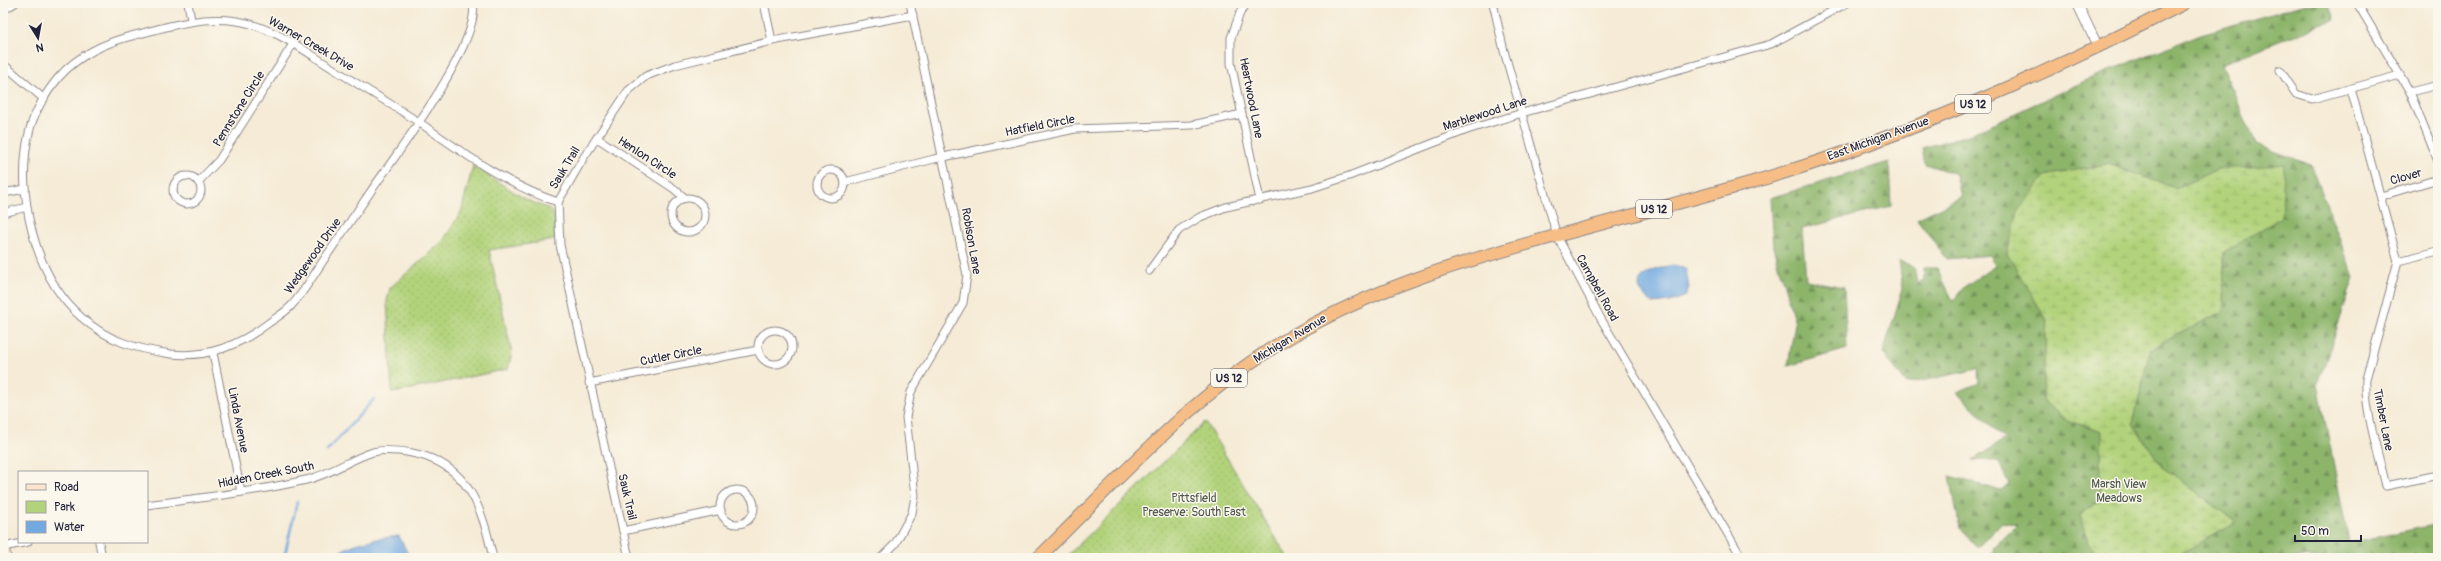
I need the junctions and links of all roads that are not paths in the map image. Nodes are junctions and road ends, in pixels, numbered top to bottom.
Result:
1 (15, 3) edge
2 (188, 3) edge
3 (473, 3) edge
4 (764, 3) edge
5 (910, 3) edge
6 (1247, 3) edge
7 (1493, 3) edge
8 (1847, 3) edge
9 (2076, 3) edge
10 (2184, 3) edge
11 (2357, 3) edge
12 (1835, 6) edge
13 (3, 10) edge
14 (912, 15) junction
15 (191, 20) junction
16 (772, 41) junction
17 (293, 44) junction
18 (2098, 47) junction
19 (3, 64) edge
20 (2280, 70) dead end
21 (2400, 75) junction
22 (2438, 85) edge
23 (2351, 90) junction
24 (2410, 92) junction
25 (44, 99) junction
26 (1522, 113) junction
27 (1242, 114) junction
28 (418, 122) junction
29 (597, 138) junction
30 (944, 157) junction
31 (2438, 161) edge
32 (2438, 179) edge
33 (198, 182) dead end
34 (845, 182) junction
35 (26, 189) junction
36 (3, 193) edge
37 (2381, 196) junction
38 (685, 198) junction
39 (1260, 200) junction
40 (558, 202) junction
41 (28, 207) junction
42 (3, 212) edge
43 (1556, 236) junction
44 (2438, 251) edge
45 (2398, 261) junction
46 (1149, 271) dead end
47 (758, 350) junction
48 (213, 353) junction
49 (589, 383) junction
50 (2438, 475) edge
51 (241, 492) junction
52 (148, 505) edge
53 (721, 510) junction
54 (623, 531) junction
55 (23, 543) edge
56 (99, 543) edge
57 (3, 547) edge
58 (6, 558) edge
59 (102, 558) edge
60 (493, 558) edge
61 (629, 558) edge
62 (881, 558) edge
63 (1038, 558) edge
64 (1742, 558) edge

1 - 13 street
2 - 15 street
3 - 28 street, Wedgewood Drive
4 - 16 street
5 - 14 street, Robison Lane
6 - 27 street, Heartwood Lane
7 - 26 street, Campbell Road
8 - 12 street, Marblewood Lane
9 - 18 street
10 - 18 highway, East Michigan Avenue / US 12
11 - 21 street
12 - 26 street, Marblewood Lane
14 - 16 street, Sauk Trail
14 - 30 street, Robison Lane
15 - 17 street, Warner Creek Drive
15 - 25 street, Warner Creek Drive
16 - 29 street, Sauk Trail
17 - 28 street, Warner Creek Drive
17 - 33 street, Pennstone Circle
18 - 43 highway, East Michigan Avenue / US 12
19 - 25 street
20 - 23 street
21 - 23 street
21 - 24 street
22 - 24 street
23 - 37 street
24 - 31 street
25 - 35 street, Warner Creek Drive
26 - 39 street, Marblewood Lane
26 - 43 street, Campbell Road
27 - 30 street, Hatfield Circle
27 - 39 street, Heartwood Lane
28 - 40 street, Warner Creek Drive
28 - 48 street, Wedgewood Drive
29 - 38 street, Henlon Circle
29 - 40 street, Sauk Trail
30 - 34 street, Hatfield Circle
30 - 62 street, Robison Lane
32 - 37 street, Clover
34 - 34 street
35 - 36 street
35 - 41 street, Warner Creek Drive
37 - 45 street
38 - 38 street, Henlon Circle
39 - 46 street, Marblewood Lane
40 - 49 street, Sauk Trail
41 - 42 street
41 - 48 street, Wedgewood Drive
43 - 63 highway, Michigan Avenue / US 12
43 - 64 street, Campbell Road
44 - 45 street
45 - 50 street, Timber Lane
47 - 47 street
47 - 49 street, Cutler Circle
48 - 51 street, Linda Avenue
49 - 54 street, Sauk Trail
51 - 52 street, Hidden Creek South
51 - 60 street, Hidden Creek South
53 - 53 street
53 - 54 street
54 - 61 street, Sauk Trail
55 - 57 street
56 - 59 street
57 - 58 main road

